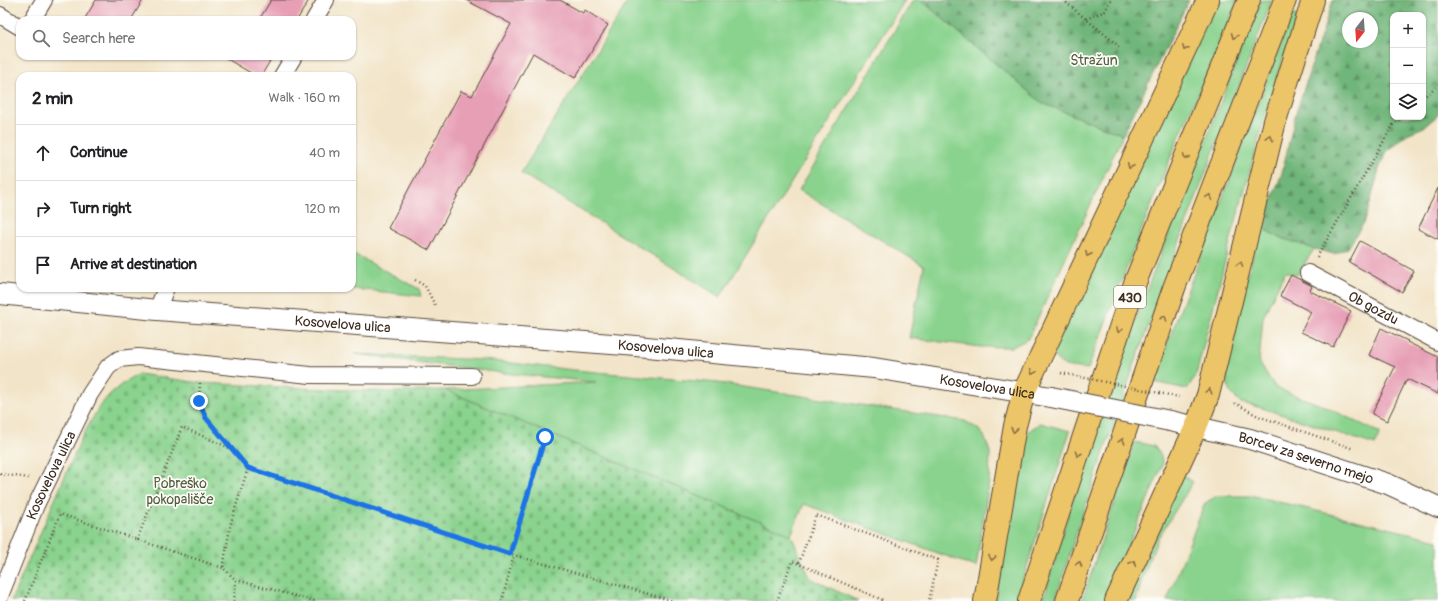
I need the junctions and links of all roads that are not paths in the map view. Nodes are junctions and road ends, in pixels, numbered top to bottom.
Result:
1 (44, 0) edge
2 (326, 0) edge
3 (1208, 0) edge
4 (1249, 0) edge
5 (1285, 0) edge
6 (1313, 0) edge
7 (0, 15) edge
8 (34, 16) edge
9 (316, 16) edge
10 (16, 25) edge
11 (292, 60) edge
12 (284, 72) edge
13 (1308, 273) road end
14 (164, 292) edge
15 (0, 294) edge
16 (157, 310) junction
17 (1438, 342) edge
18 (472, 376) dead end
19 (1024, 392) junction
20 (1170, 421) joint
21 (1196, 427) junction
22 (1438, 507) edge
23 (0, 596) edge
24 (985, 601) edge
25 (1029, 601) edge
26 (1067, 601) edge
27 (1116, 601) edge

1 - 8 street
2 - 9 street
3 -> 19 highway
4 -> 25 highway, 430
26 -> 5 highway, 430
21 -> 6 highway
7 - 10 street
11 - 12 street
13 - 17 street, Ob gozdu
14 - 16 street
15 - 16 street, Kosovelova ulica
16 - 19 street, Kosovelova ulica
18 - 23 street, Kosovelova ulica
19 - 20 street, Kosovelova ulica, bridge
19 -> 24 highway
20 - 21 street, Borcev za severno mejo
21 - 22 street, Borcev za severno mejo
27 -> 21 highway

